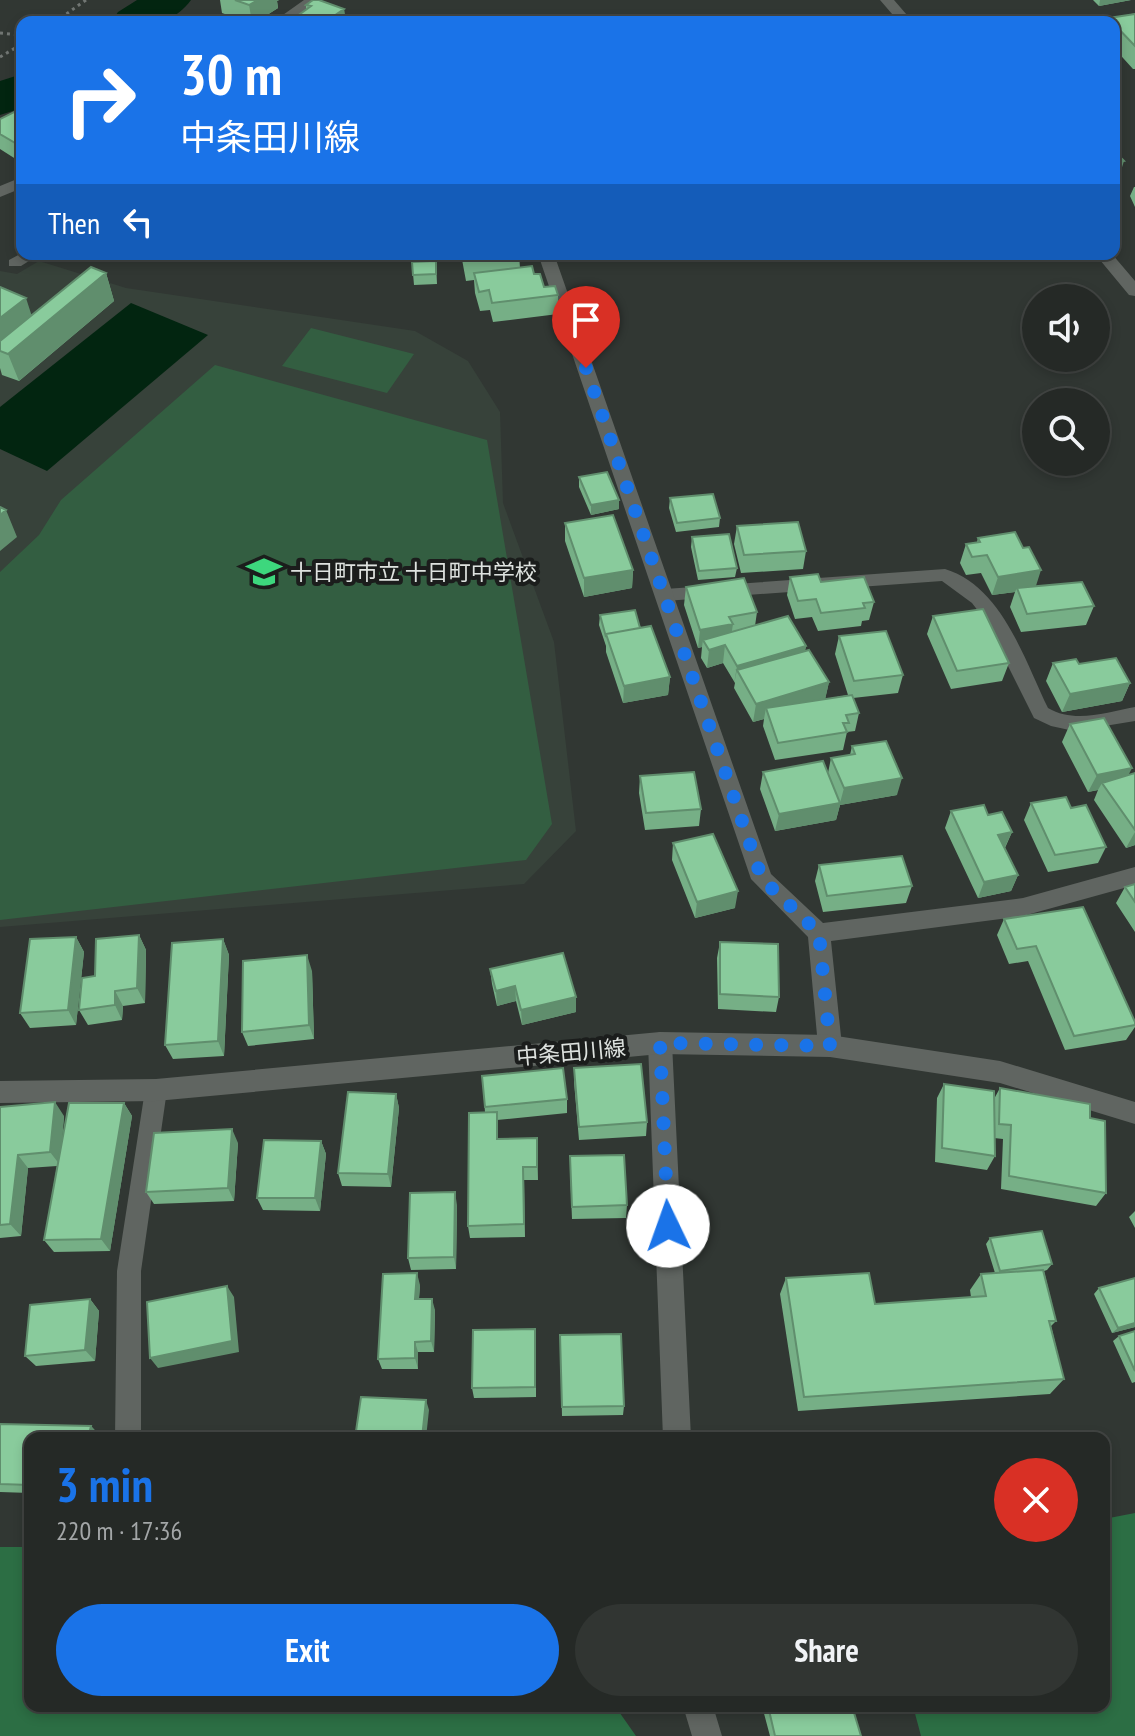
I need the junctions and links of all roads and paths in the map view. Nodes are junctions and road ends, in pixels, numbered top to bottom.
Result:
1 (86, 0) edge
2 (313, 0) edge
3 (887, 0) edge
4 (63, 16) edge
5 (289, 16) edge
6 (901, 16) edge
7 (21, 260) edge
8 (548, 260) edge
9 (1108, 260) edge
10 (15, 263) dead end
11 (1135, 291) edge
12 (665, 595) junction
13 (1135, 714) edge
14 (1135, 876) edge
15 (819, 933) junction
16 (660, 1043) junction
17 (830, 1046) junction
18 (156, 1090) junction
19 (0, 1092) edge
20 (1135, 1113) edge
21 (128, 1432) edge
22 (677, 1432) edge
23 (700, 1712) edge
24 (707, 1736) edge

1 - 4 path
2 - 5 street
3 - 6 street
7 - 10 street
8 - 12 street
9 - 11 street
12 - 13 lane
12 - 15 street
14 - 15 street
15 - 17 street
16 - 17 street, 中条田川線
16 - 18 street, 中条田川線
16 - 22 street
17 - 20 street, 中条田川線
18 - 19 street, 中条田川線
18 - 21 lane
23 - 24 street

